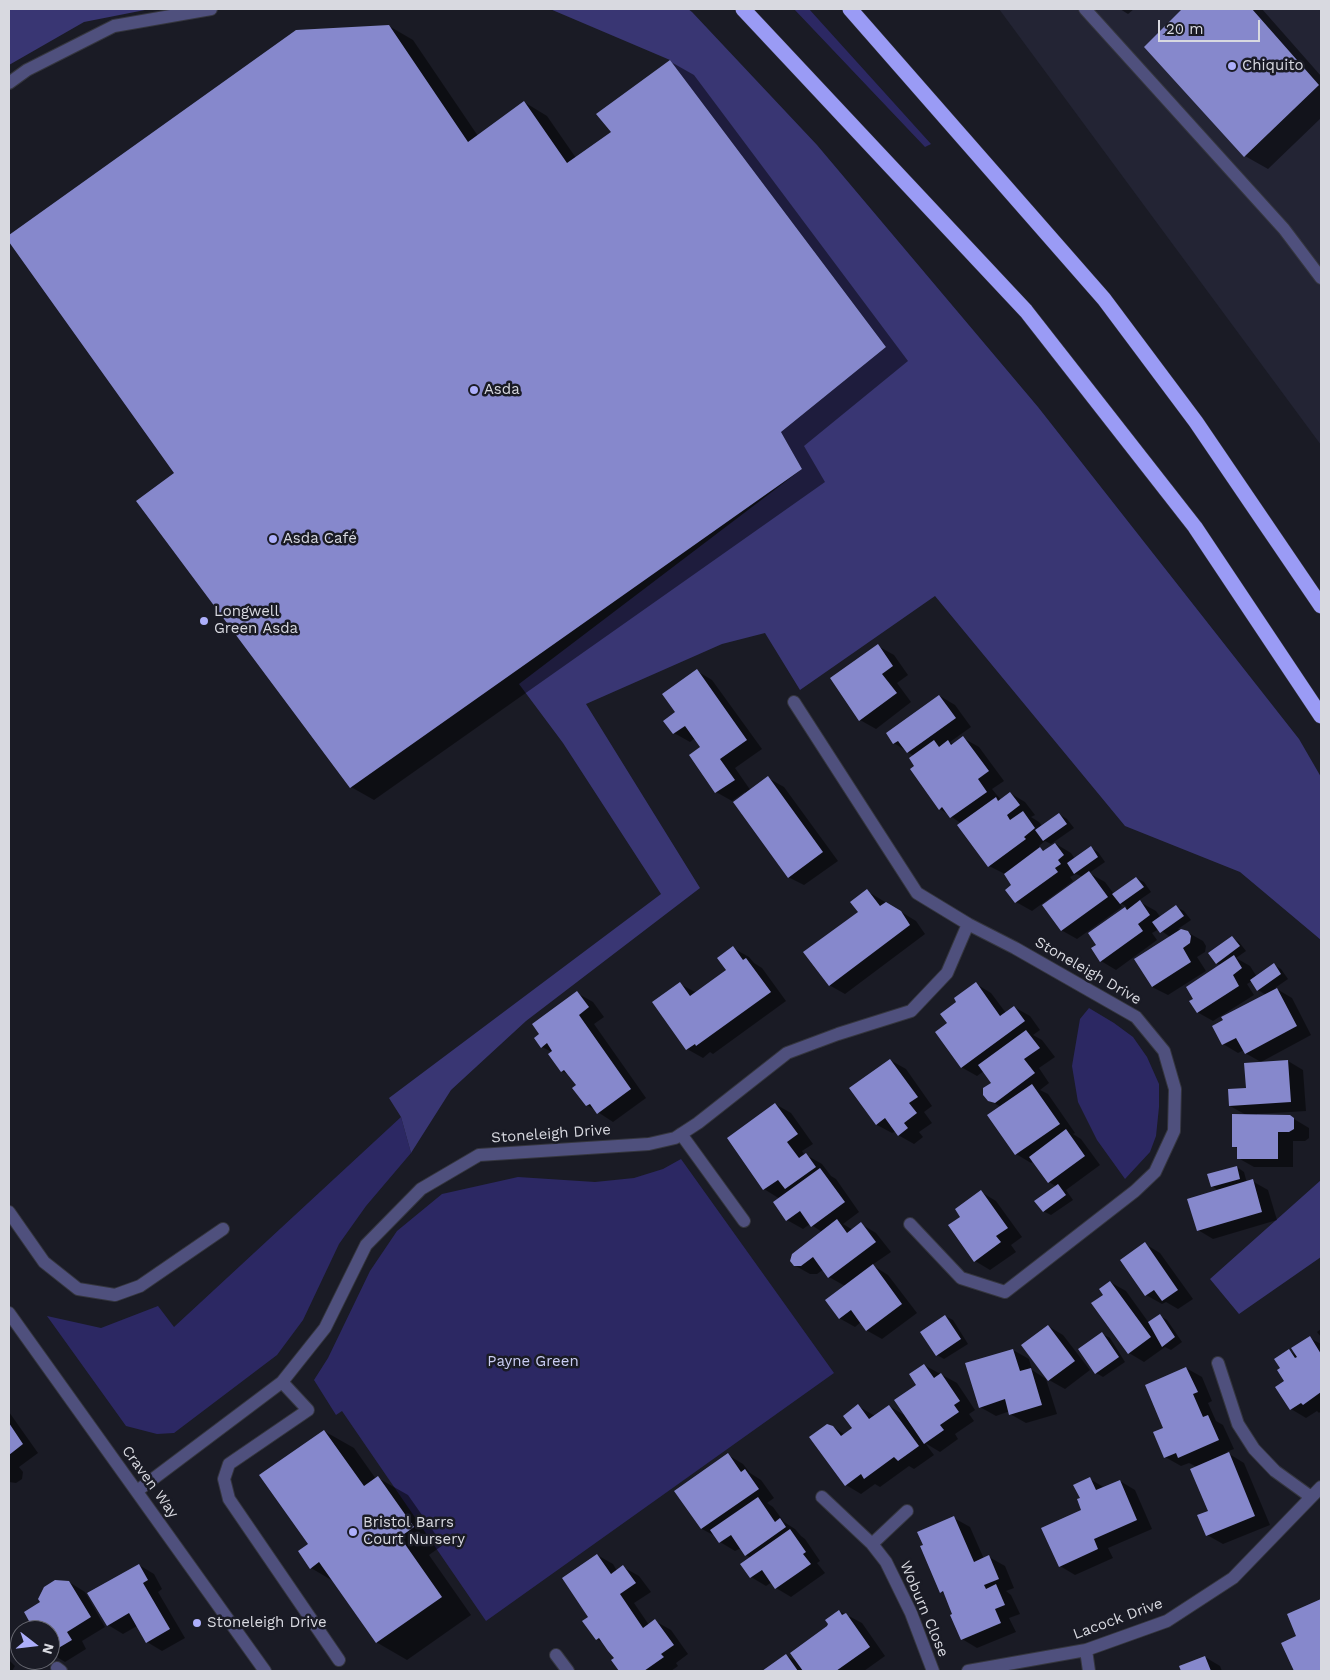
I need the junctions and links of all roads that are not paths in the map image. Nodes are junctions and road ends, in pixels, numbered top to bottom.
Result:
1 (211, 9) edge
2 (744, 9) edge
3 (850, 9) edge
4 (1085, 9) edge
5 (9, 83) edge
6 (1321, 278) edge
7 (1321, 606) edge
8 (794, 702) dead end
9 (1321, 716) edge
10 (968, 924) junction
11 (681, 1134) junction
12 (9, 1212) edge
13 (744, 1221) dead end
14 (910, 1224) dead end
15 (223, 1229) dead end
16 (9, 1313) edge
17 (1218, 1363) dead end
18 (282, 1382) junction
19 (1321, 1487) edge
20 (137, 1491) junction
21 (822, 1497) dead end
22 (1311, 1497) junction
23 (907, 1511) dead end
24 (872, 1544) junction
25 (1086, 1650) junction
26 (556, 1655) dead end
27 (339, 1660) dead end
28 (264, 1671) edge
29 (568, 1671) edge
30 (933, 1671) edge
31 (968, 1671) edge
32 (1089, 1671) edge

1 - 5 street
2 - 9 highway
3 - 7 highway
4 - 6 street
8 - 10 street, Stoneleigh Drive
10 - 11 street, Stoneleigh Drive
10 - 14 street, Stoneleigh Drive
11 - 13 street
11 - 18 street, Stoneleigh Drive
12 - 15 street
16 - 20 street, Craven Way
17 - 22 street
18 - 20 street, Stoneleigh Drive
18 - 27 street
19 - 22 street, Lacock Drive
20 - 28 street, Craven Way
21 - 24 street, Woburn Close
22 - 25 street, Lacock Drive
23 - 24 street
24 - 30 street, Woburn Close
25 - 31 street, Lacock Drive
25 - 32 street
26 - 29 street

